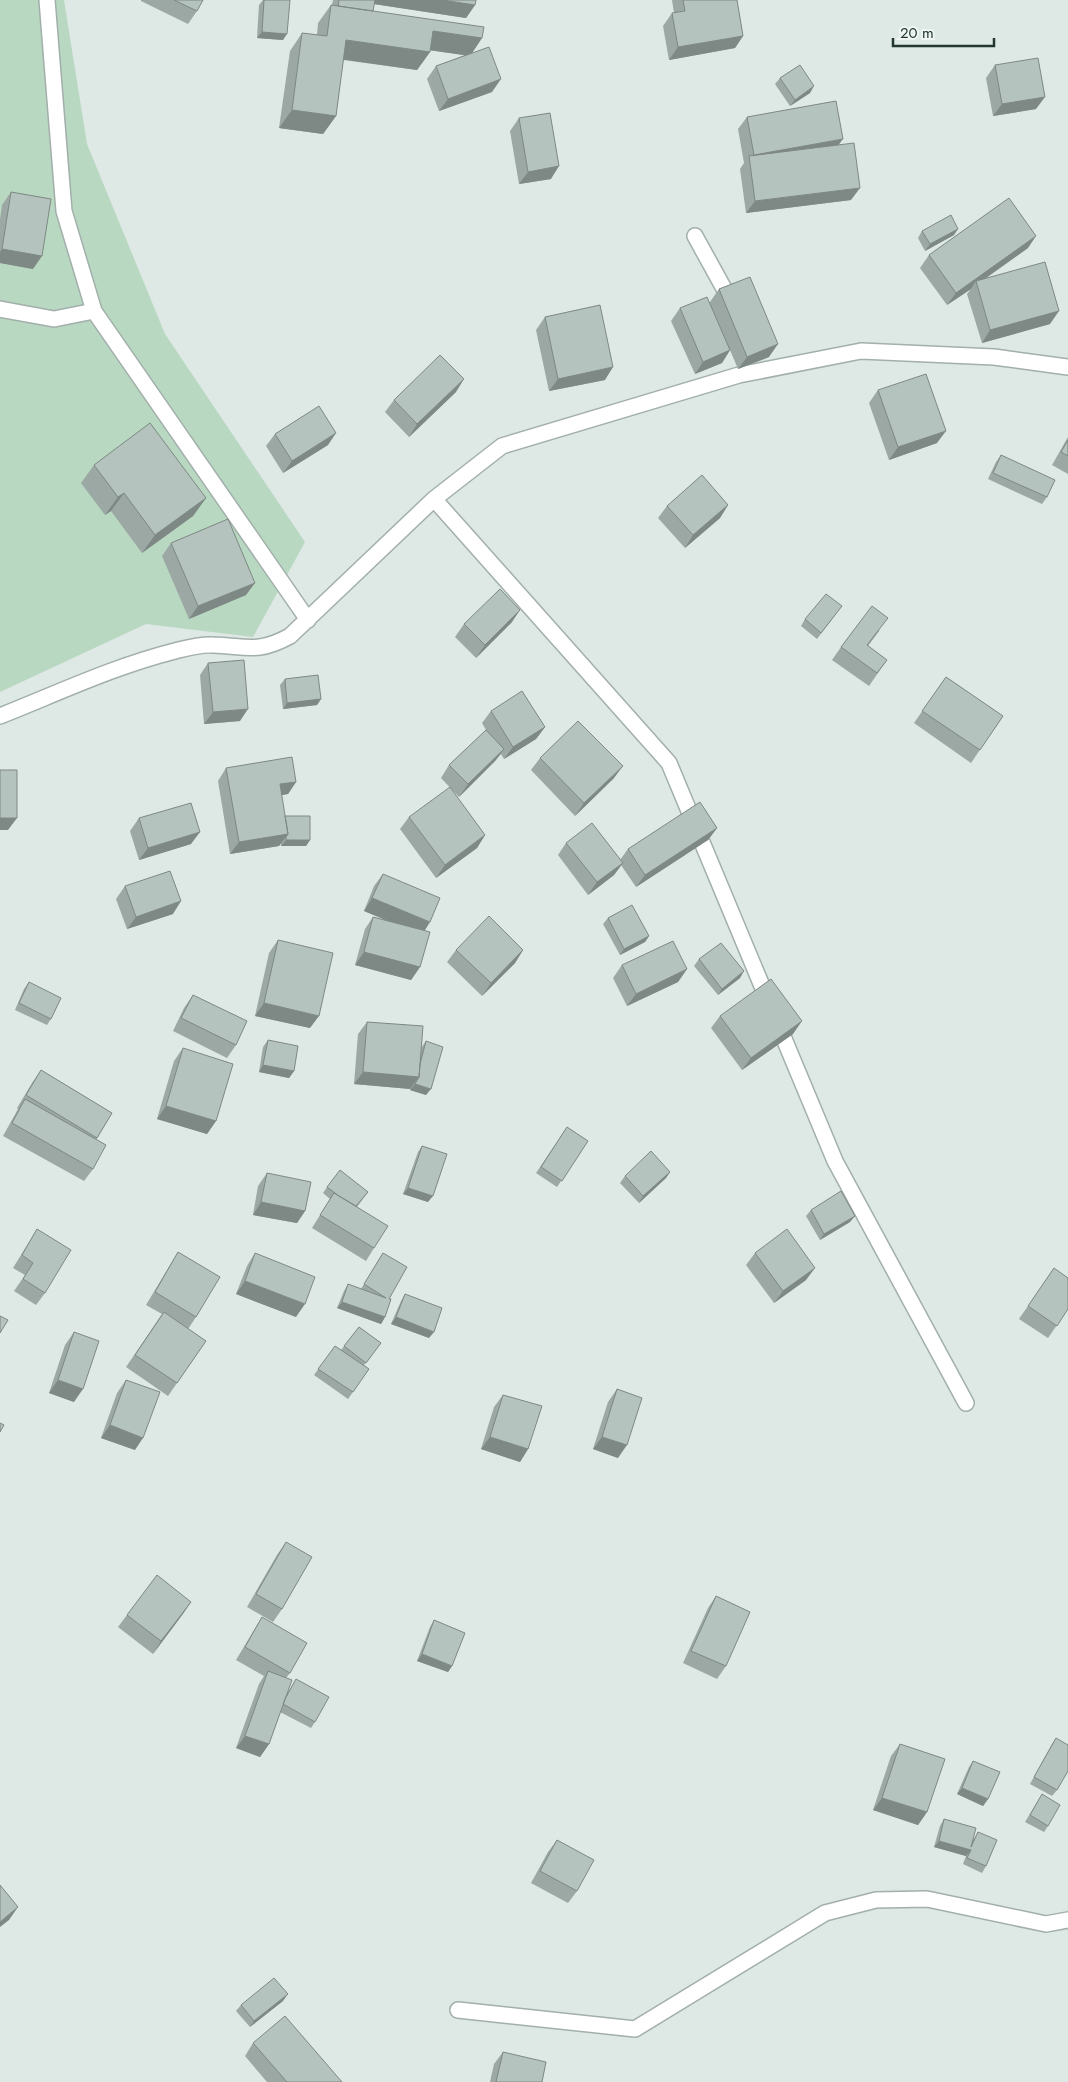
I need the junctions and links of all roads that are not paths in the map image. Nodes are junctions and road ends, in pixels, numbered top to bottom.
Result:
1 (47, 0) edge
2 (695, 236) dead end
3 (0, 309) edge
4 (94, 311) junction
5 (741, 319) edge
6 (760, 353) edge
7 (1068, 367) edge
8 (769, 369) junction
9 (434, 499) junction
10 (308, 620) junction
11 (0, 716) edge
12 (966, 1402) dead end
13 (1068, 1920) edge
14 (458, 2010) dead end

1 - 4 street
2 - 5 street
3 - 4 street
4 - 10 street
6 - 8 street
7 - 8 street
8 - 9 street
9 - 10 street
9 - 12 street
10 - 11 street
13 - 14 street

